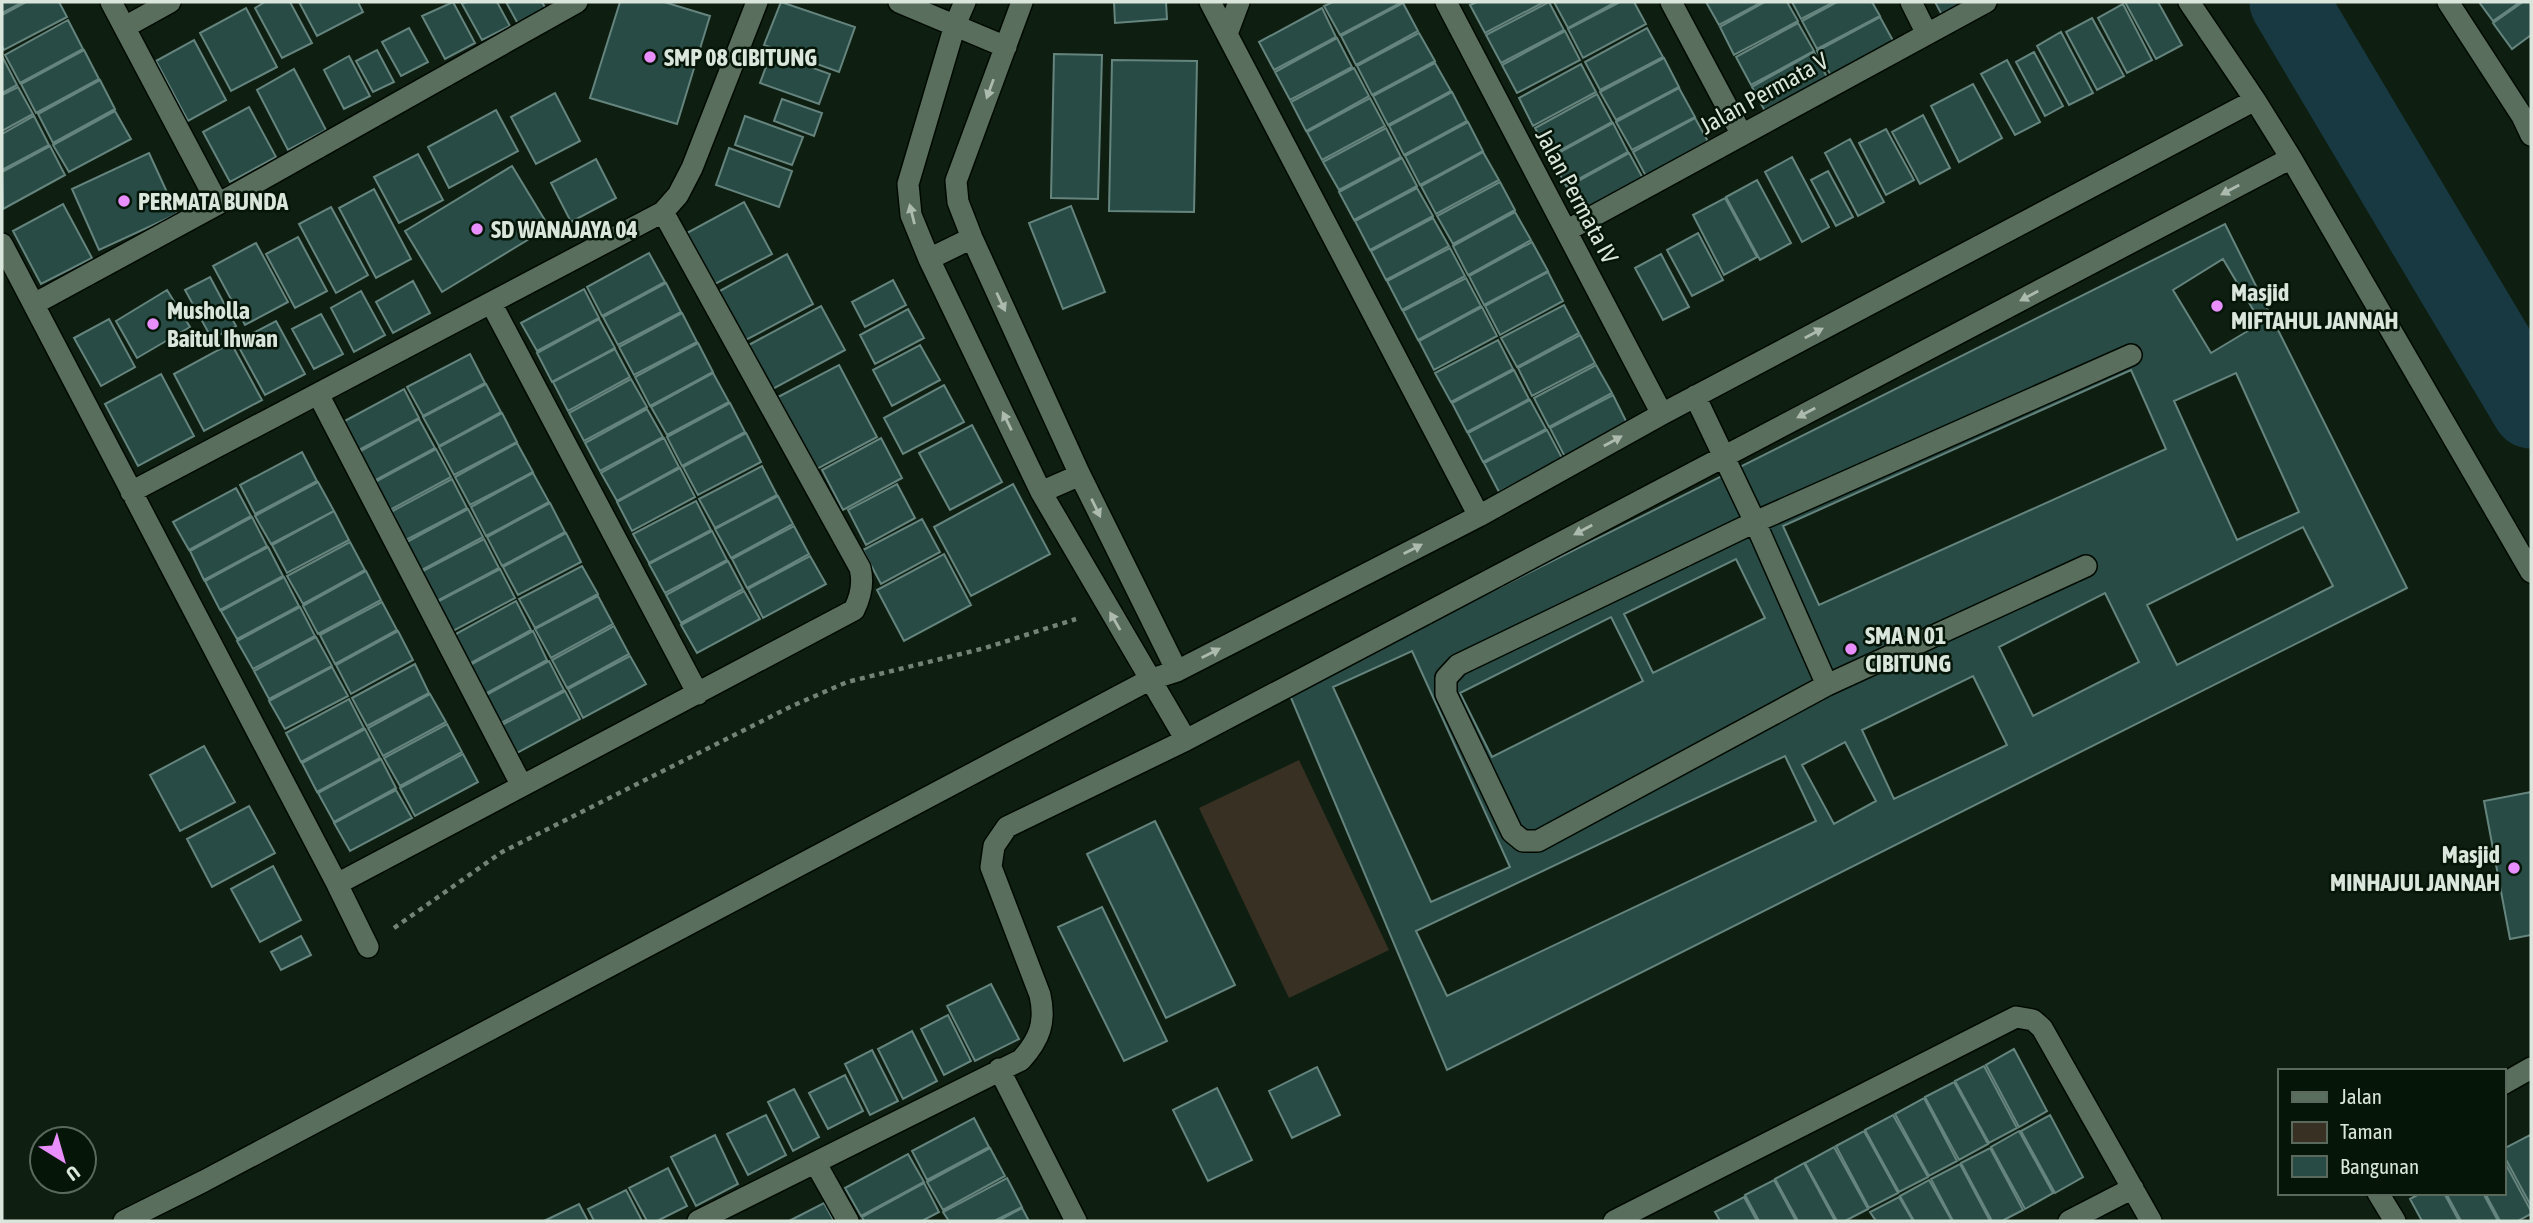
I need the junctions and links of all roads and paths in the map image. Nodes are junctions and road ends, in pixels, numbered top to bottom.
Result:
1 (111, 2) edge
2 (170, 2) edge
3 (577, 2) edge
4 (757, 2) edge
5 (899, 2) edge
6 (965, 2) edge
7 (1022, 2) edge
8 (1210, 2) edge
9 (1239, 2) edge
10 (1446, 2) edge
11 (1671, 2) edge
12 (1911, 2) edge
13 (1986, 2) edge
14 (2189, 2) edge
15 (2448, 2) edge
16 (956, 26) junction
17 (125, 27) junction
18 (1227, 34) junction
19 (1927, 34) junction
20 (1006, 47) junction
21 (2255, 100) junction
22 (2526, 113) edge
23 (1742, 135) junction
24 (2531, 135) edge
25 (2291, 158) junction
26 (218, 204) junction
27 (663, 212) junction
28 (1566, 231) junction
29 (972, 238) junction
30 (2, 244) edge
31 (929, 259) junction
32 (491, 303) junction
33 (34, 304) junction
34 (2131, 355) dead end
35 (318, 394) junction
36 (1695, 396) junction
37 (1662, 414) junction
38 (1724, 456) junction
39 (1080, 475) junction
40 (131, 492) junction
41 (1041, 492) junction
42 (1479, 516) junction
43 (1755, 522) junction
44 (2086, 566) dead end
45 (2531, 572) edge
46 (1108, 609) junction
47 (1177, 671) junction
48 (1149, 680) junction
49 (1827, 685) junction
50 (698, 694) junction
51 (1186, 740) junction
52 (522, 786) junction
53 (337, 884) junction
54 (368, 947) joint
55 (2531, 1068) edge
56 (999, 1069) junction
57 (2505, 1083) edge
58 (817, 1164) junction
59 (2133, 1188) junction
60 (2379, 1195) edge
61 (124, 1221) edge
62 (698, 1221) edge
63 (848, 1221) edge
64 (1076, 1221) edge
65 (1614, 1221) edge
66 (2069, 1221) edge
67 (2151, 1221) edge
68 (2395, 1221) edge

1 - 17 street
2 - 17 street
3 - 26 street
4 - 27 street
5 - 16 street
6 - 16 street
7 - 20 street
8 - 18 street
9 - 18 street
10 - 28 street, Jalan Permata IV
11 - 23 street
12 - 19 street
13 - 19 street, Jalan Permata V
14 - 21 street
15 - 22 street
16 - 20 street
31 -> 16 street
17 - 26 street
18 - 42 street
19 - 23 street, Jalan Permata V
20 -> 29 street
21 - 25 street
36 -> 21 street
22 - 24 street
23 - 28 street, Jalan Permata V
25 -> 38 street
25 - 45 street
26 - 33 street
27 - 32 street
27 - 50 street
28 - 37 street, Jalan Permata IV
29 - 31 street
29 -> 39 street
30 - 33 street
41 -> 31 street
32 - 35 street
32 - 50 street
33 - 40 street
34 - 43 street
35 - 40 street
35 - 52 street
36 - 37 street
36 - 38 street
42 -> 37 street
38 - 43 street
38 -> 51 street
39 - 41 street
39 -> 47 street
40 - 53 street
41 - 46 street
47 -> 42 street
43 - 49 street
43 - 49 street
44 - 49 street
48 -> 46 street
46 - 54 path
47 - 48 street
48 - 51 street
48 - 61 street
50 - 52 street
51 - 56 street
52 - 53 street
53 - 54 street
55 - 57 street
56 - 58 street
56 - 64 street
58 - 62 street
58 - 63 street
59 - 65 street
59 - 66 street
59 - 67 street
60 - 68 street

